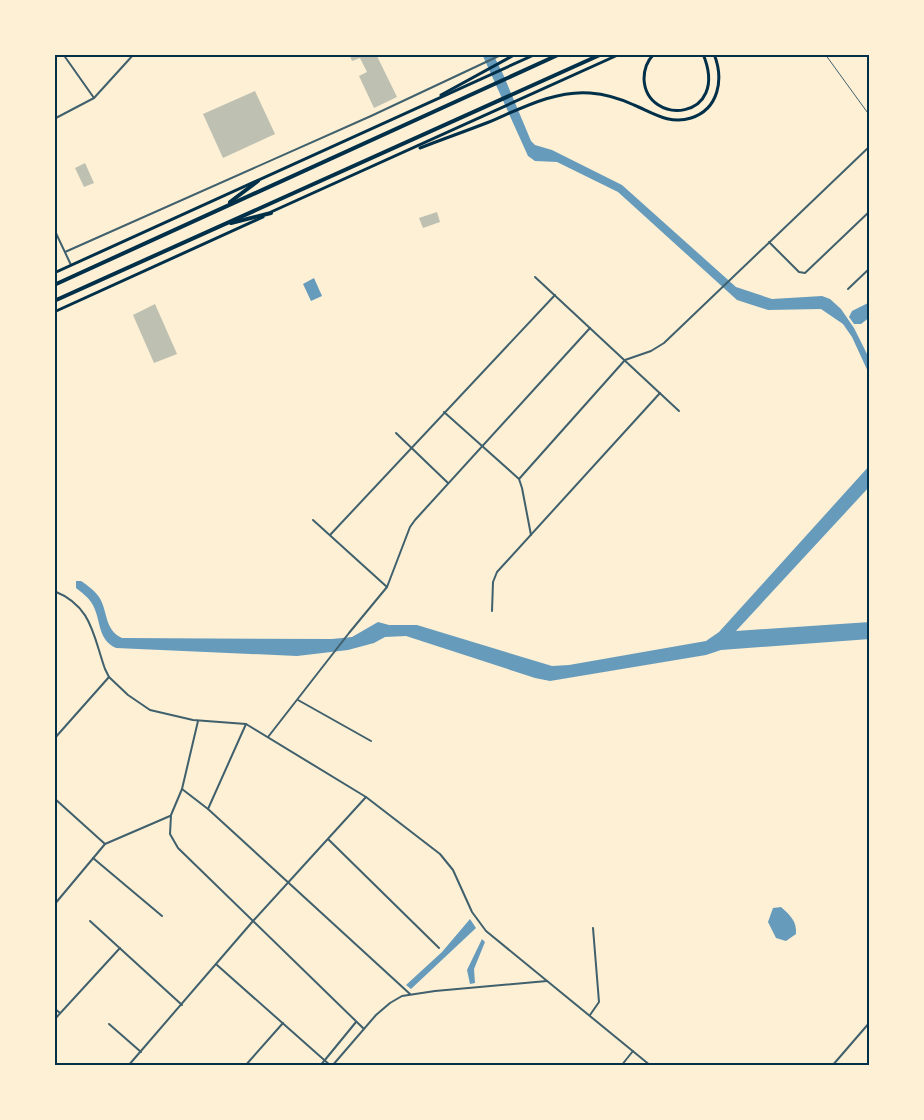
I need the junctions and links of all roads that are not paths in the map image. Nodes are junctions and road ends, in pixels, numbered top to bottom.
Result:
1 (63, 54) edge
2 (134, 54) edge
3 (503, 54) edge
4 (516, 54) edge
5 (536, 54) edge
6 (560, 54) edge
7 (602, 54) edge
8 (620, 54) edge
9 (654, 54) edge
10 (703, 54) edge
11 (714, 54) edge
12 (825, 54) edge
13 (94, 98) junction
14 (404, 114) junction
15 (870, 116) edge
16 (54, 118) edge
17 (870, 146) edge
18 (398, 156) junction
19 (258, 181) junction
20 (223, 207) junction
21 (870, 211) edge
22 (271, 213) junction
23 (219, 227) junction
24 (54, 229) edge
25 (770, 242) junction
26 (65, 252) junction
27 (71, 265) junction
28 (870, 268) edge
29 (54, 273) edge
30 (535, 277) dead end
31 (54, 285) edge
32 (848, 289) dead end
33 (555, 295) junction
34 (54, 301) edge
35 (54, 312) edge
36 (590, 328) junction
37 (625, 360) junction
38 (660, 393) junction
39 (679, 411) dead end
40 (444, 412) junction
41 (396, 433) dead end
42 (483, 446) junction
43 (411, 447) junction
44 (519, 479) junction
45 (449, 483) junction
46 (313, 520) dead end
47 (330, 535) junction
48 (531, 536) junction
49 (387, 587) junction
50 (54, 591) edge
51 (492, 611) dead end
52 (109, 677) junction
53 (298, 700) junction
54 (198, 721) junction
55 (246, 724) junction
56 (268, 737) junction
57 (54, 739) edge
58 (371, 741) dead end
59 (182, 789) junction
60 (366, 797) junction
61 (54, 798) edge
62 (208, 809) junction
63 (171, 815) junction
64 (328, 839) junction
65 (105, 844) junction
66 (93, 858) junction
67 (289, 883) junction
68 (54, 905) edge
69 (162, 916) dead end
70 (90, 921) dead end
71 (254, 921) junction
72 (593, 928) dead end
73 (120, 948) junction
74 (439, 948) dead end
75 (217, 965) junction
76 (547, 981) junction
77 (410, 994) junction
78 (182, 1005) junction
79 (54, 1008) edge
80 (60, 1013) junction
81 (590, 1015) junction
82 (54, 1020) edge
83 (356, 1021) junction
84 (870, 1022) edge
85 (283, 1023) junction
86 (109, 1024) dead end
87 (363, 1028) junction
88 (633, 1051) junction
89 (141, 1052) junction
90 (325, 1060) junction
91 (128, 1066) edge
92 (245, 1066) edge
93 (320, 1066) edge
94 (332, 1066) edge
95 (621, 1066) edge
96 (651, 1066) edge
97 (832, 1066) edge

1 - 13 street
2 - 13 street
3 - 26 street
4 - 14 main road
5 - 14 main road
6 - 20 highway
7 - 23 highway
8 - 18 main road
9 - 10 main road
11 - 18 main road
12 - 15 lane
13 - 16 street
14 - 19 main road
17 - 25 street
18 - 22 main road
19 - 20 highway
19 - 27 main road
20 - 31 highway
21 - 25 street
22 - 23 highway
22 - 35 main road
23 - 34 highway
24 - 26 street
25 - 37 street
26 - 27 street
27 - 29 main road
28 - 32 street
30 - 33 street
33 - 36 street
33 - 40 street
36 - 37 street
36 - 42 street
37 - 38 street
37 - 44 street
38 - 39 street
38 - 48 street
40 - 42 street
40 - 43 street
41 - 43 street
42 - 44 street
42 - 45 street
43 - 45 street
43 - 47 street
44 - 48 street
45 - 49 street
46 - 47 street
47 - 49 street
48 - 51 street
49 - 53 street
50 - 52 street
52 - 54 street
52 - 57 street
53 - 56 street
53 - 58 street
54 - 55 street
54 - 59 street
55 - 56 street
55 - 62 street
56 - 60 street
59 - 62 street
59 - 63 street
60 - 64 street
60 - 76 street
61 - 65 street
62 - 67 street
63 - 65 street
63 - 71 street
64 - 67 street
64 - 74 street
65 - 66 street
66 - 68 street
66 - 69 street
67 - 71 street
67 - 77 street
70 - 73 street
71 - 75 street
71 - 83 street
72 - 81 street
73 - 78 street
73 - 80 street
75 - 78 street
75 - 85 street
76 - 77 street
76 - 81 street
77 - 87 street
78 - 89 street
79 - 80 street
80 - 82 street
81 - 88 street
83 - 87 street
83 - 90 street
84 - 97 street
85 - 90 street
85 - 92 street
86 - 89 street
87 - 94 street
88 - 95 street
88 - 96 street
89 - 91 street
90 - 93 street
90 - 94 street

